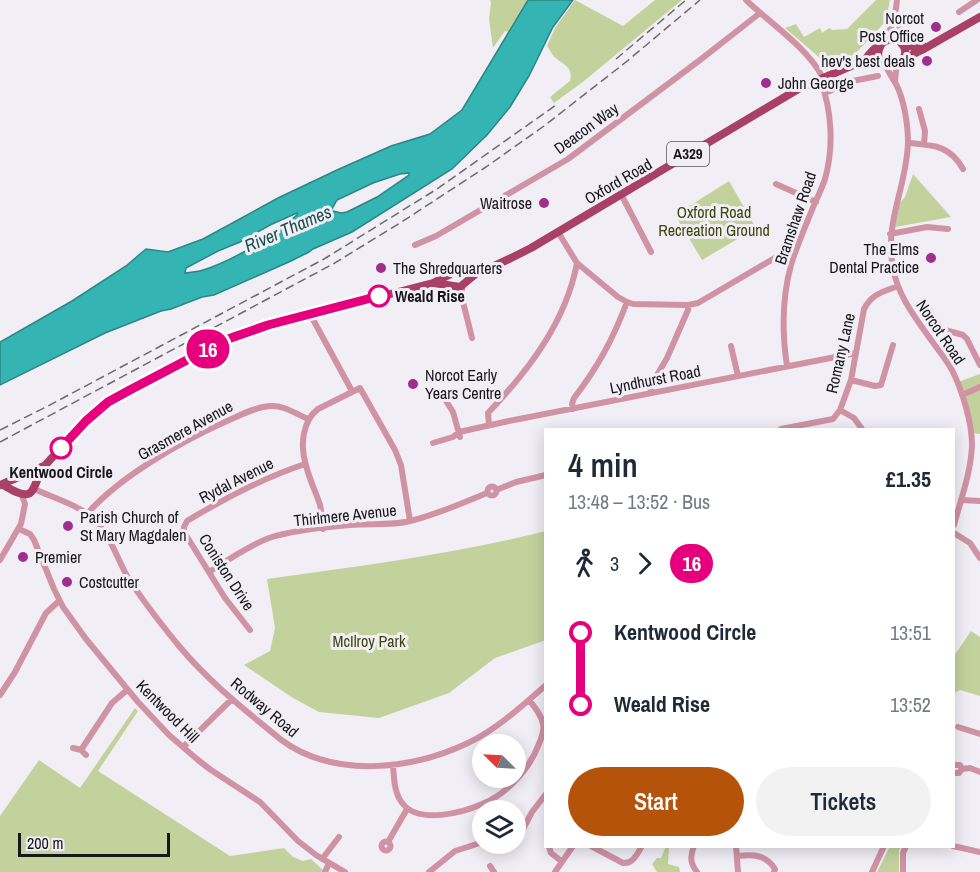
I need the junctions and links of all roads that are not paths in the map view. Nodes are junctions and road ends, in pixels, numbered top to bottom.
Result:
1 (746, 0) edge
2 (897, 0) edge
3 (977, 0) edge
4 (959, 12) dead end
5 (759, 13) junction
6 (896, 15) junction
7 (980, 17) edge
8 (883, 43) junction
9 (902, 43) junction
10 (927, 47) junction
11 (865, 60) junction
12 (901, 61) junction
13 (884, 63) junction
14 (878, 76) dead end
15 (822, 78) junction
16 (896, 84) junction
17 (825, 93) junction
18 (919, 109) dead end
19 (908, 143) junction
20 (924, 144) junction
21 (963, 168) dead end
22 (776, 184) dead end
23 (621, 195) junction
24 (816, 202) junction
25 (944, 226) dead end
26 (558, 232) junction
27 (890, 234) junction
28 (798, 244) junction
29 (415, 245) dead end
30 (651, 252) dead end
31 (577, 263) junction
32 (462, 272) junction
33 (478, 272) junction
34 (450, 274) junction
35 (433, 283) junction
36 (459, 285) junction
37 (898, 286) junction
38 (924, 301) dead end
39 (627, 302) junction
40 (688, 305) junction
41 (310, 314) junction
42 (472, 338) dead end
43 (893, 345) dead end
44 (731, 346) dead end
45 (856, 353) junction
46 (980, 365) edge
47 (787, 366) junction
48 (738, 376) junction
49 (851, 380) junction
50 (980, 387) edge
51 (352, 391) junction
52 (651, 393) junction
53 (962, 395) junction
54 (443, 396) dead end
55 (573, 409) junction
56 (840, 410) junction
57 (308, 419) junction
58 (489, 425) junction
59 (786, 428) edge
60 (861, 428) edge
61 (459, 435) junction
62 (433, 443) dead end
63 (305, 464) junction
64 (45, 465) junction
65 (26, 474) junction
66 (544, 475) edge
67 (18, 477) junction
68 (1, 485) edge
69 (33, 488) junction
70 (19, 493) junction
71 (961, 500) junction
72 (980, 501) edge
73 (25, 504) junction
74 (87, 514) junction
75 (410, 521) junction
76 (955, 521) edge
77 (184, 526) joint
78 (19, 529) junction
79 (323, 529) junction
80 (955, 534) edge
81 (980, 558) edge
82 (0, 560) edge
83 (209, 572) junction
84 (59, 601) junction
85 (250, 630) dead end
86 (544, 688) edge
87 (128, 690) junction
88 (0, 695) edge
89 (232, 699) junction
90 (529, 700) junction
91 (958, 727) dead end
92 (980, 734) edge
93 (183, 747) junction
94 (73, 748) dead end
95 (393, 765) junction
96 (955, 765) edge
97 (962, 769) junction
98 (980, 771) edge
99 (955, 773) edge
100 (544, 797) edge
101 (407, 809) junction
102 (526, 823) edge
103 (339, 837) dead end
104 (388, 842) dead end
105 (472, 845) edge
106 (955, 846) edge
107 (571, 848) edge
108 (595, 848) edge
109 (642, 848) edge
110 (693, 848) edge
111 (736, 848) edge
112 (883, 848) edge
113 (905, 848) edge
114 (548, 852) edge
115 (980, 852) edge
116 (738, 856) junction
117 (322, 859) junction
118 (561, 861) junction
119 (329, 863) junction
120 (623, 863) junction
121 (776, 870) edge
122 (325, 872) edge
123 (345, 872) edge
124 (429, 872) edge
125 (555, 872) edge
126 (617, 872) edge
127 (697, 872) edge
128 (738, 872) edge
129 (872, 872) edge
130 (903, 872) edge

1 - 5 street, Bramshaw Road
2 - 6 street
3 - 4 street
5 - 15 street, Bramshaw Road
5 - 29 street, Deacon Way
6 - 8 street
6 - 9 street
7 - 10 main road
8 - 9 main road
8 - 11 main road, Oxford Road / A329
8 - 13 main road
9 - 10 main road
9 - 12 main road
10 - 12 main road
11 - 13 main road
11 - 15 main road, Oxford Road / A329
12 - 13 main road
12 - 16 street, Norcot Road
13 - 16 street, Norcot Road
14 - 17 street
15 - 17 street, Bramshaw Road
15 - 23 main road, Oxford Road / A329
16 - 19 street, Norcot Road
17 - 24 street, Bramshaw Road
18 - 20 street
19 - 20 street
19 - 27 street, Norcot Road
20 - 21 street
22 - 24 street
23 - 26 main road, Oxford Road / A329
23 - 30 street
24 - 28 street, Bramshaw Road
25 - 27 street
26 - 31 street
26 - 33 main road, Oxford Road / A329
27 - 37 street, Norcot Road
28 - 40 street
28 - 47 street, Bramshaw Road
31 - 39 street
31 - 58 street
32 - 33 main road, Oxford Road / A329
32 - 34 main road
32 - 36 main road
33 - 36 main road, Oxford Road / A329
34 - 35 main road
34 - 36 main road
35 - 36 main road
35 - 41 main road
36 - 42 street
37 - 45 street, Romany Lane
37 - 53 street, Norcot Road
38 - 46 street
39 - 40 street
39 - 55 street
40 - 52 street
41 - 51 street
41 - 64 main road
43 - 49 street
44 - 48 street
45 - 47 street, Lyndhurst Road
45 - 49 street, Romany Lane
47 - 48 street, Lyndhurst Road
48 - 52 street, Lyndhurst Road
49 - 56 street, Romany Lane
50 - 53 street
51 - 57 street
51 - 75 street
52 - 55 street, Lyndhurst Road
53 - 71 street, Norcot Road
54 - 61 street
55 - 58 street, Lyndhurst Road
56 - 59 street
56 - 60 street
57 - 63 street
57 - 74 street, Grasmere Avenue
58 - 61 street, Lyndhurst Road
61 - 62 street, Lyndhurst Road
63 - 77 street, Rydal Avenue
63 - 79 street
64 - 65 main road
64 - 69 main road
65 - 67 main road
65 - 69 main road
66 - 75 street, Thirlmere Avenue
67 - 68 main road
67 - 70 main road
68 - 70 main road
69 - 70 main road
69 - 73 street
69 - 74 street, Rodway Road
70 - 73 street
71 - 72 street
71 - 76 street, Norcot Road
73 - 78 street
74 - 89 street, Rodway Road
75 - 79 street, Thirlmere Avenue
77 - 83 street, Coniston Drive
78 - 82 street
78 - 84 street, Kentwood Hill
79 - 83 street, Thirlmere Avenue
80 - 81 street
83 - 85 street, Coniston Drive
84 - 87 street, Kentwood Hill
84 - 88 street
86 - 90 street, Rodway Road
87 - 93 street, Kentwood Hill
87 - 94 street
89 - 93 street
89 - 95 street, Rodway Road
90 - 95 street, Rodway Road
90 - 101 street
91 - 92 street
93 - 117 street, Kentwood Hill
95 - 101 street
96 - 97 street
97 - 98 street
97 - 99 street
100 - 102 street
101 - 104 street
103 - 117 street
105 - 124 street
106 - 115 street
107 - 118 street
108 - 120 street
109 - 120 street
110 - 127 street
111 - 116 street
112 - 129 street
113 - 130 street
114 - 118 street
116 - 121 street
116 - 128 street
117 - 119 street, Kentwood Hill
118 - 125 street
119 - 122 street
119 - 123 street, Kentwood Hill
120 - 126 street

